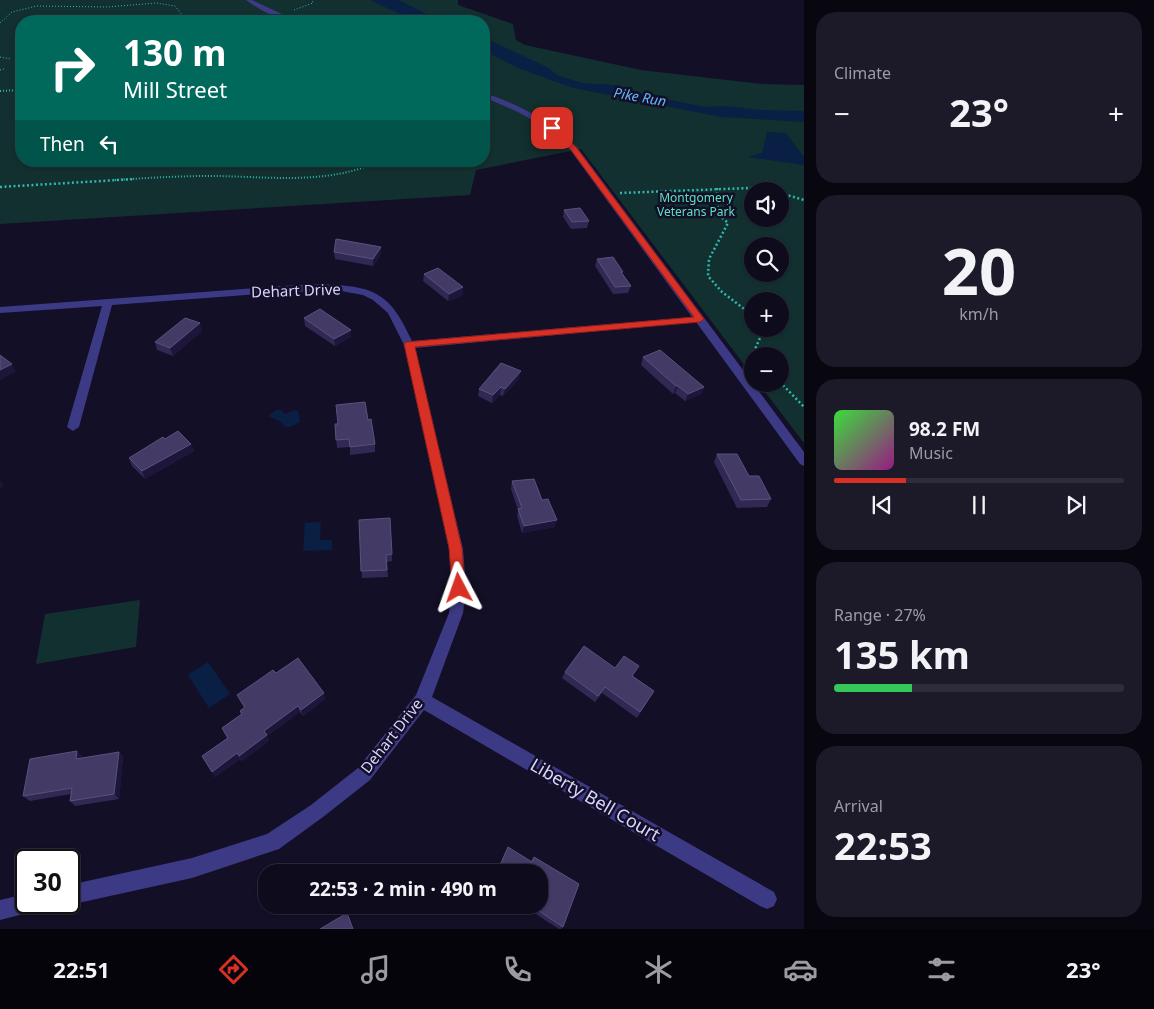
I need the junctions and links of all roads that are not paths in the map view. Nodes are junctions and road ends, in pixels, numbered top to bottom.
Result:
1 (248, 0) edge
2 (279, 15) edge
3 (490, 98) edge
4 (108, 302) junction
5 (0, 310) edge
6 (700, 319) junction
7 (409, 344) junction
8 (72, 427) dead end
9 (804, 461) edge
10 (422, 700) junction
11 (80, 893) edge
12 (767, 899) dead end
13 (15, 907) edge
14 (0, 910) edge

1 - 2 street
3 - 6 street
4 - 5 street, Dehart Drive
4 - 7 street, Dehart Drive
4 - 8 street
6 - 7 street
6 - 9 street
7 - 10 street, Dehart Drive
10 - 11 street, Dehart Drive
10 - 12 street, Liberty Bell Court
13 - 14 street

